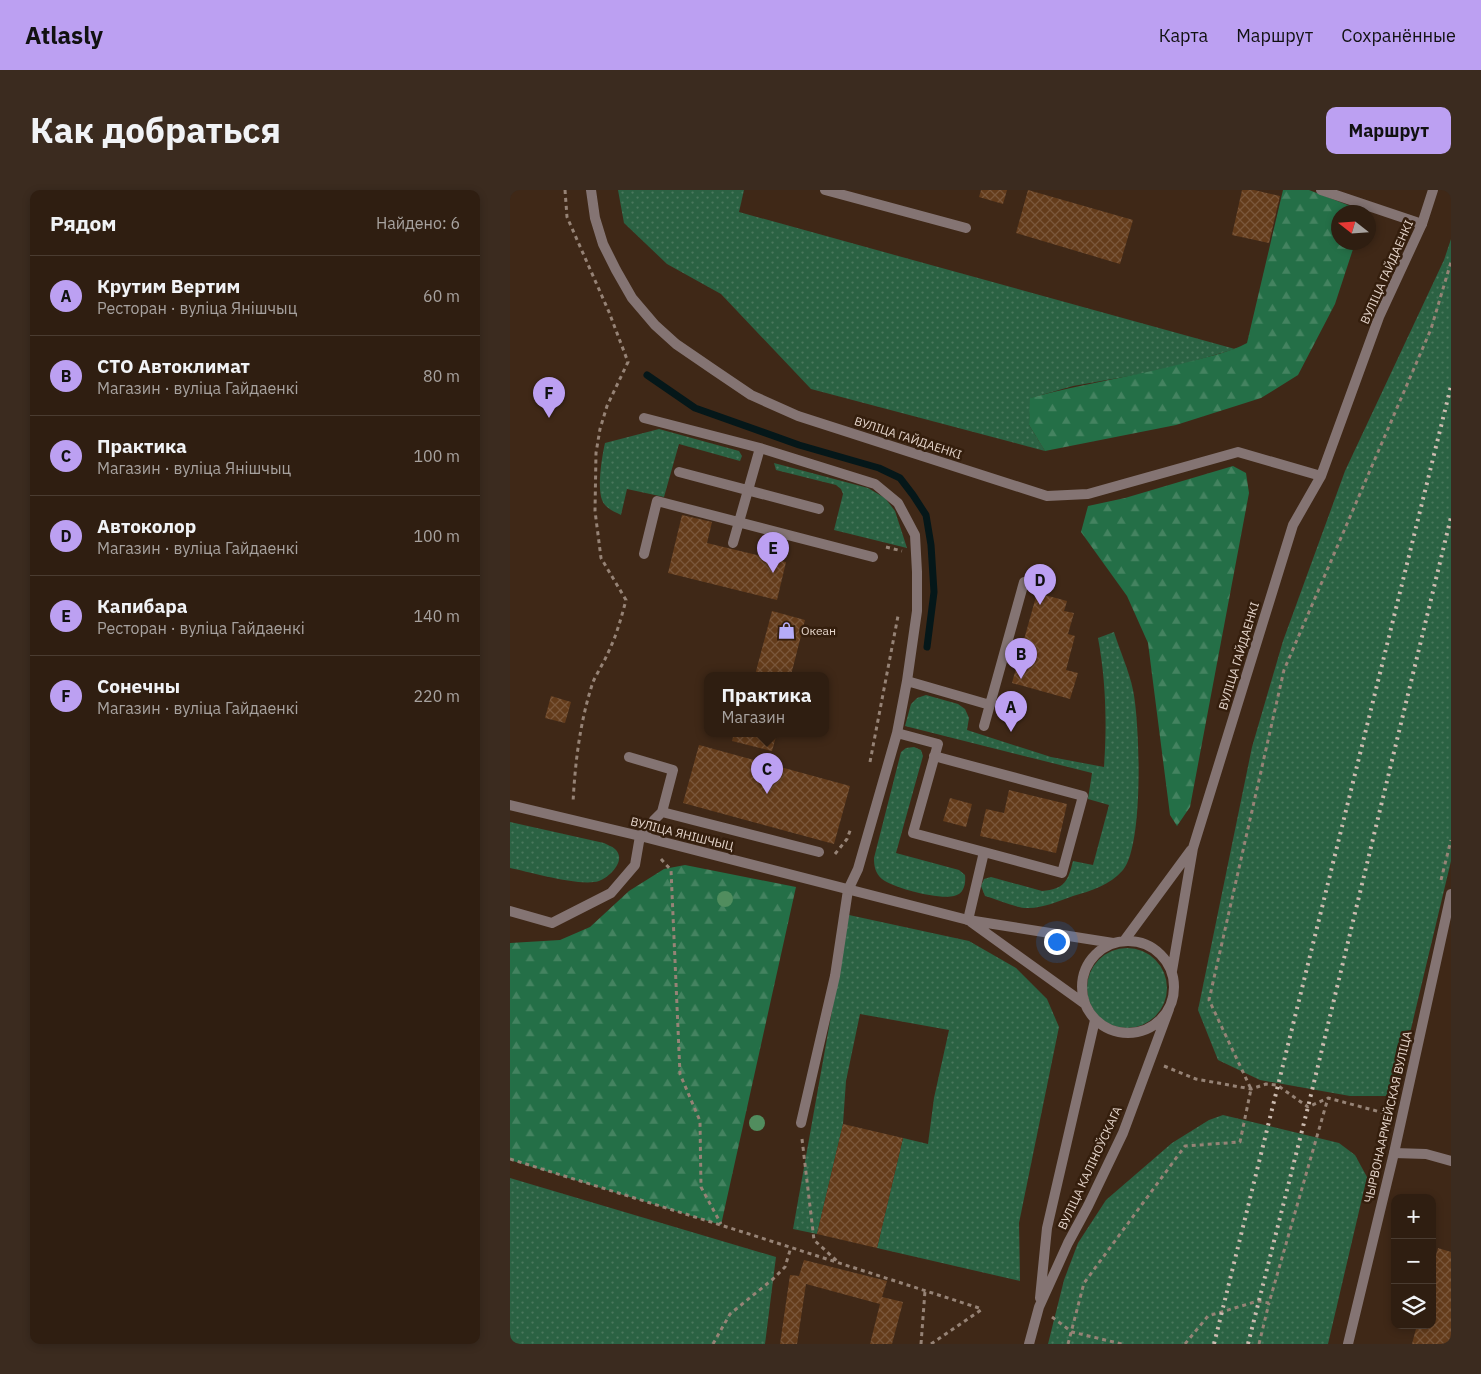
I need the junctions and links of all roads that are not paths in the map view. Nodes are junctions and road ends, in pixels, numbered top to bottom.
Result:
1 (591, 190) edge
2 (825, 190) edge
3 (1321, 190) edge
4 (1433, 190) edge
5 (1422, 224) junction
6 (966, 228) dead end
7 (644, 418) dead end
8 (760, 448) junction
9 (679, 472) dead end
10 (1321, 476) junction
11 (748, 490) junction
12 (819, 509) dead end
13 (739, 523) junction
14 (733, 543) dead end
15 (644, 554) dead end
16 (873, 557) dead end
17 (1024, 582) dead end
18 (906, 681) junction
19 (990, 705) junction
20 (984, 726) dead end
21 (897, 733) junction
22 (934, 756) junction
23 (629, 757) dead end
24 (510, 805) edge
25 (662, 812) junction
26 (640, 836) junction
27 (1193, 848) junction
28 (819, 852) dead end
29 (984, 852) junction
30 (848, 890) junction
31 (1451, 894) edge
32 (510, 911) edge
33 (968, 920) junction
34 (1124, 941) junction
35 (1113, 943) junction
36 (1172, 972) junction
37 (1085, 1004) junction
38 (1169, 1009) junction
39 (1095, 1020) junction
40 (801, 1122) road end
41 (1394, 1152) junction
42 (1451, 1160) edge
43 (1039, 1307) junction
44 (1029, 1344) edge
45 (1348, 1344) edge

1 - 10 street, ВУЛІЦА ГАЙДАЕНКІ
2 - 6 street
3 - 5 street
4 - 5 street, ВУЛІЦА ГАЙДАЕНКІ
5 - 10 street, ВУЛІЦА ГАЙДАЕНКІ
7 - 8 street
8 - 11 street
8 - 18 street
9 - 11 street
10 - 27 street, ВУЛІЦА ГАЙДАЕНКІ
11 - 12 street
11 - 13 street
13 - 14 street
13 - 15 street
13 - 16 street
17 - 19 street
18 - 19 street
18 - 21 street
19 - 20 street
21 - 22 street
21 - 30 street
22 - 29 street
22 - 29 street
23 - 25 street
24 - 26 street, ВУЛІЦА ЯНІШЧЫЦ
25 - 26 street
25 - 28 street
26 - 30 street, ВУЛІЦА ЯНІШЧЫЦ
26 - 32 street
27 - 34 street, ВУЛІЦА ГАЙДАЕНКІ
27 - 36 street, ВУЛІЦА ГАЙДАЕНКІ
29 - 33 street
30 - 33 street, ВУЛІЦА ЯНІШЧЫЦ
30 - 40 street
31 - 41 street, ЧЫРВОНААРМЕЙСКАЯ ВУЛІЦА
33 - 35 street, ВУЛІЦА ЯНІШЧЫЦ
33 - 37 street
34 - 35 street
34 - 36 street
35 - 37 street
36 - 38 street, ВУЛІЦА КАЛІНОЎСКАГА
37 - 39 street
38 - 39 street
38 - 43 street, ВУЛІЦА КАЛІНОЎСКАГА
39 - 43 street, ВУЛІЦА КАЛІНОЎСКАГА
41 - 42 street
41 - 45 street, ЧЫРВОНААРМЕЙСКАЯ ВУЛІЦА
43 - 44 street, ВУЛІЦА КАЛІНОЎСКАГА

